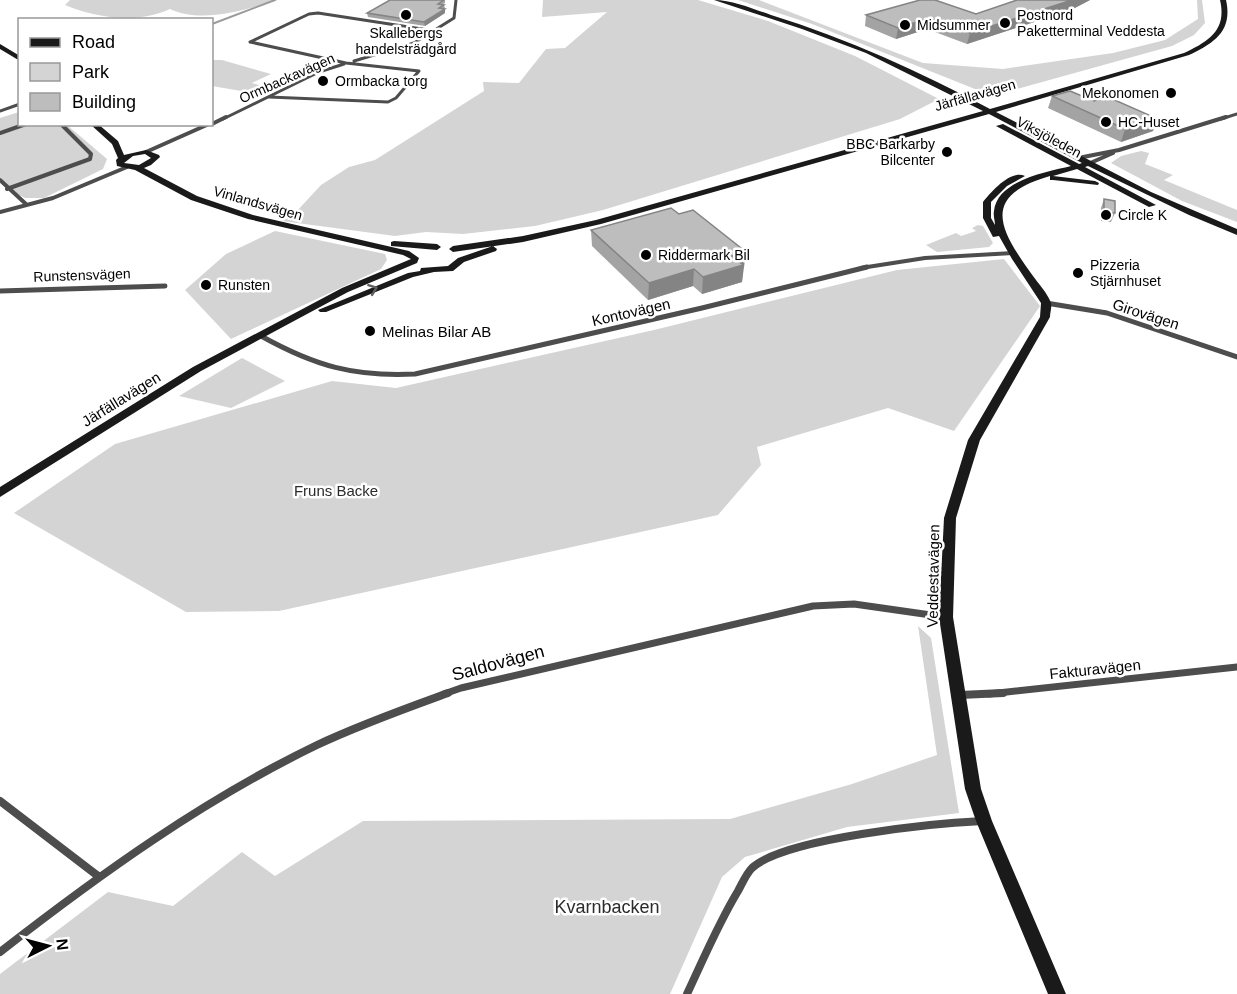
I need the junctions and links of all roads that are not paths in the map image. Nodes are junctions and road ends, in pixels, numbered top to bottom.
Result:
1 (456, 0) edge
2 (717, 0) edge
3 (1223, 0) edge
4 (435, 31) junction
5 (0, 46) edge
6 (856, 47) junction
7 (18, 58) edge
8 (346, 63) junction
9 (1151, 66) junction
10 (269, 97) junction
11 (18, 106) edge
12 (0, 111) edge
13 (979, 112) junction
14 (992, 112) junction
15 (1237, 114) edge
16 (213, 123) edge
17 (20, 126) edge
18 (63, 126) edge
19 (95, 126) edge
20 (206, 126) edge
21 (0, 133) edge
22 (115, 143) junction
23 (167, 144) junction
24 (1038, 147) junction
25 (1119, 150) junction
26 (143, 152) junction
27 (154, 158) junction
28 (1067, 162) junction
29 (1077, 163) junction
30 (126, 164) junction
31 (1046, 164) junction
32 (1088, 164) junction
33 (102, 175) junction
34 (157, 177) junction
35 (0, 180) edge
36 (1031, 181) junction
37 (1116, 188) junction
38 (7, 189) junction
39 (27, 205) junction
40 (0, 212) edge
41 (1237, 231) edge
42 (1237, 238) edge
43 (523, 239) junction
44 (357, 242) junction
45 (385, 248) junction
46 (437, 248) junction
47 (453, 249) junction
48 (1013, 253) junction
49 (414, 259) junction
50 (461, 260) junction
51 (430, 272) junction
52 (376, 277) junction
53 (165, 286) dead end
54 (0, 291) edge
55 (1046, 303) junction
56 (261, 336) junction
57 (1237, 357) edge
58 (0, 493) edge
59 (946, 617) junction
60 (1237, 667) edge
61 (956, 695) junction
62 (0, 801) edge
63 (984, 821) junction
64 (98, 876) junction
65 (0, 952) edge
66 (687, 994) edge
67 (1057, 994) edge

1 - 4 street, Ormbackavägen
2 - 6 street, Viksjöleden
3 - 9 street, Järfällavägen
4 - 8 street, Ormbackavägen
4 - 8 street
5 - 7 street
6 - 13 street, Viksjöleden
6 - 13 street, Viksjöleden
8 - 10 street, Ormbackavägen
8 - 10 street
9 - 13 street, Järfällavägen
9 - 14 street, Järfällavägen
10 - 16 street, Ormbackavägen
11 - 12 street
13 - 14 street, Järfällavägen
13 - 24 street, Viksjöleden
13 - 43 street, Järfällavägen
14 - 29 street, Viksjöleden
15 - 25 street
17 - 21 street
18 - 38 street
19 - 22 street
20 - 23 street, Ormbackavägen
22 - 26 street
22 - 30 street
23 - 26 street, Ormbackavägen
23 - 27 street, Ormbackavägen
24 - 28 street, Viksjöleden
24 - 31 street
25 - 29 street
25 - 32 street
26 - 27 street
26 - 30 street
27 - 30 street
27 - 34 street
28 - 29 street, Viksjöleden
28 - 31 street
29 - 32 street
29 - 36 street
29 - 37 street, Viksjöleden
30 - 33 street
30 - 33 street
30 - 34 street, Vinlandsvägen
31 - 48 street
32 - 41 street, Viksjöleden
33 - 39 street
34 - 44 street, Vinlandsvägen
35 - 38 street
36 - 37 street
36 - 48 street
37 - 42 street, Viksjöleden
38 - 39 street
39 - 40 street
43 - 47 street, Järfällavägen
43 - 50 street, Järfällavägen
44 - 45 street, Vinlandsvägen
44 - 46 street, Vinlandsvägen
45 - 49 street, Vinlandsvägen
45 - 52 street
46 - 47 street, Järfällavägen
46 - 49 street, Järfällavägen
47 - 50 street
48 - 55 street
48 - 56 street, Kontovägen
49 - 51 street, Vinlandsvägen
49 - 52 street, Järfällavägen
50 - 51 street, Järfällavägen
56 -> 51 street, Järfällavägen
52 - 56 street, Järfällavägen
53 - 54 street, Runstensvägen
55 - 57 street, Girovägen
55 - 59 street, Veddestavägen
56 - 58 street, Järfällavägen
59 - 61 street, Veddestavägen
59 - 64 street, Saldovägen
60 - 61 street, Fakturavägen
61 - 63 street, Veddestavägen
62 - 64 street
63 - 66 street
63 - 67 street, Veddestavägen
64 - 65 street, Saldovägen

